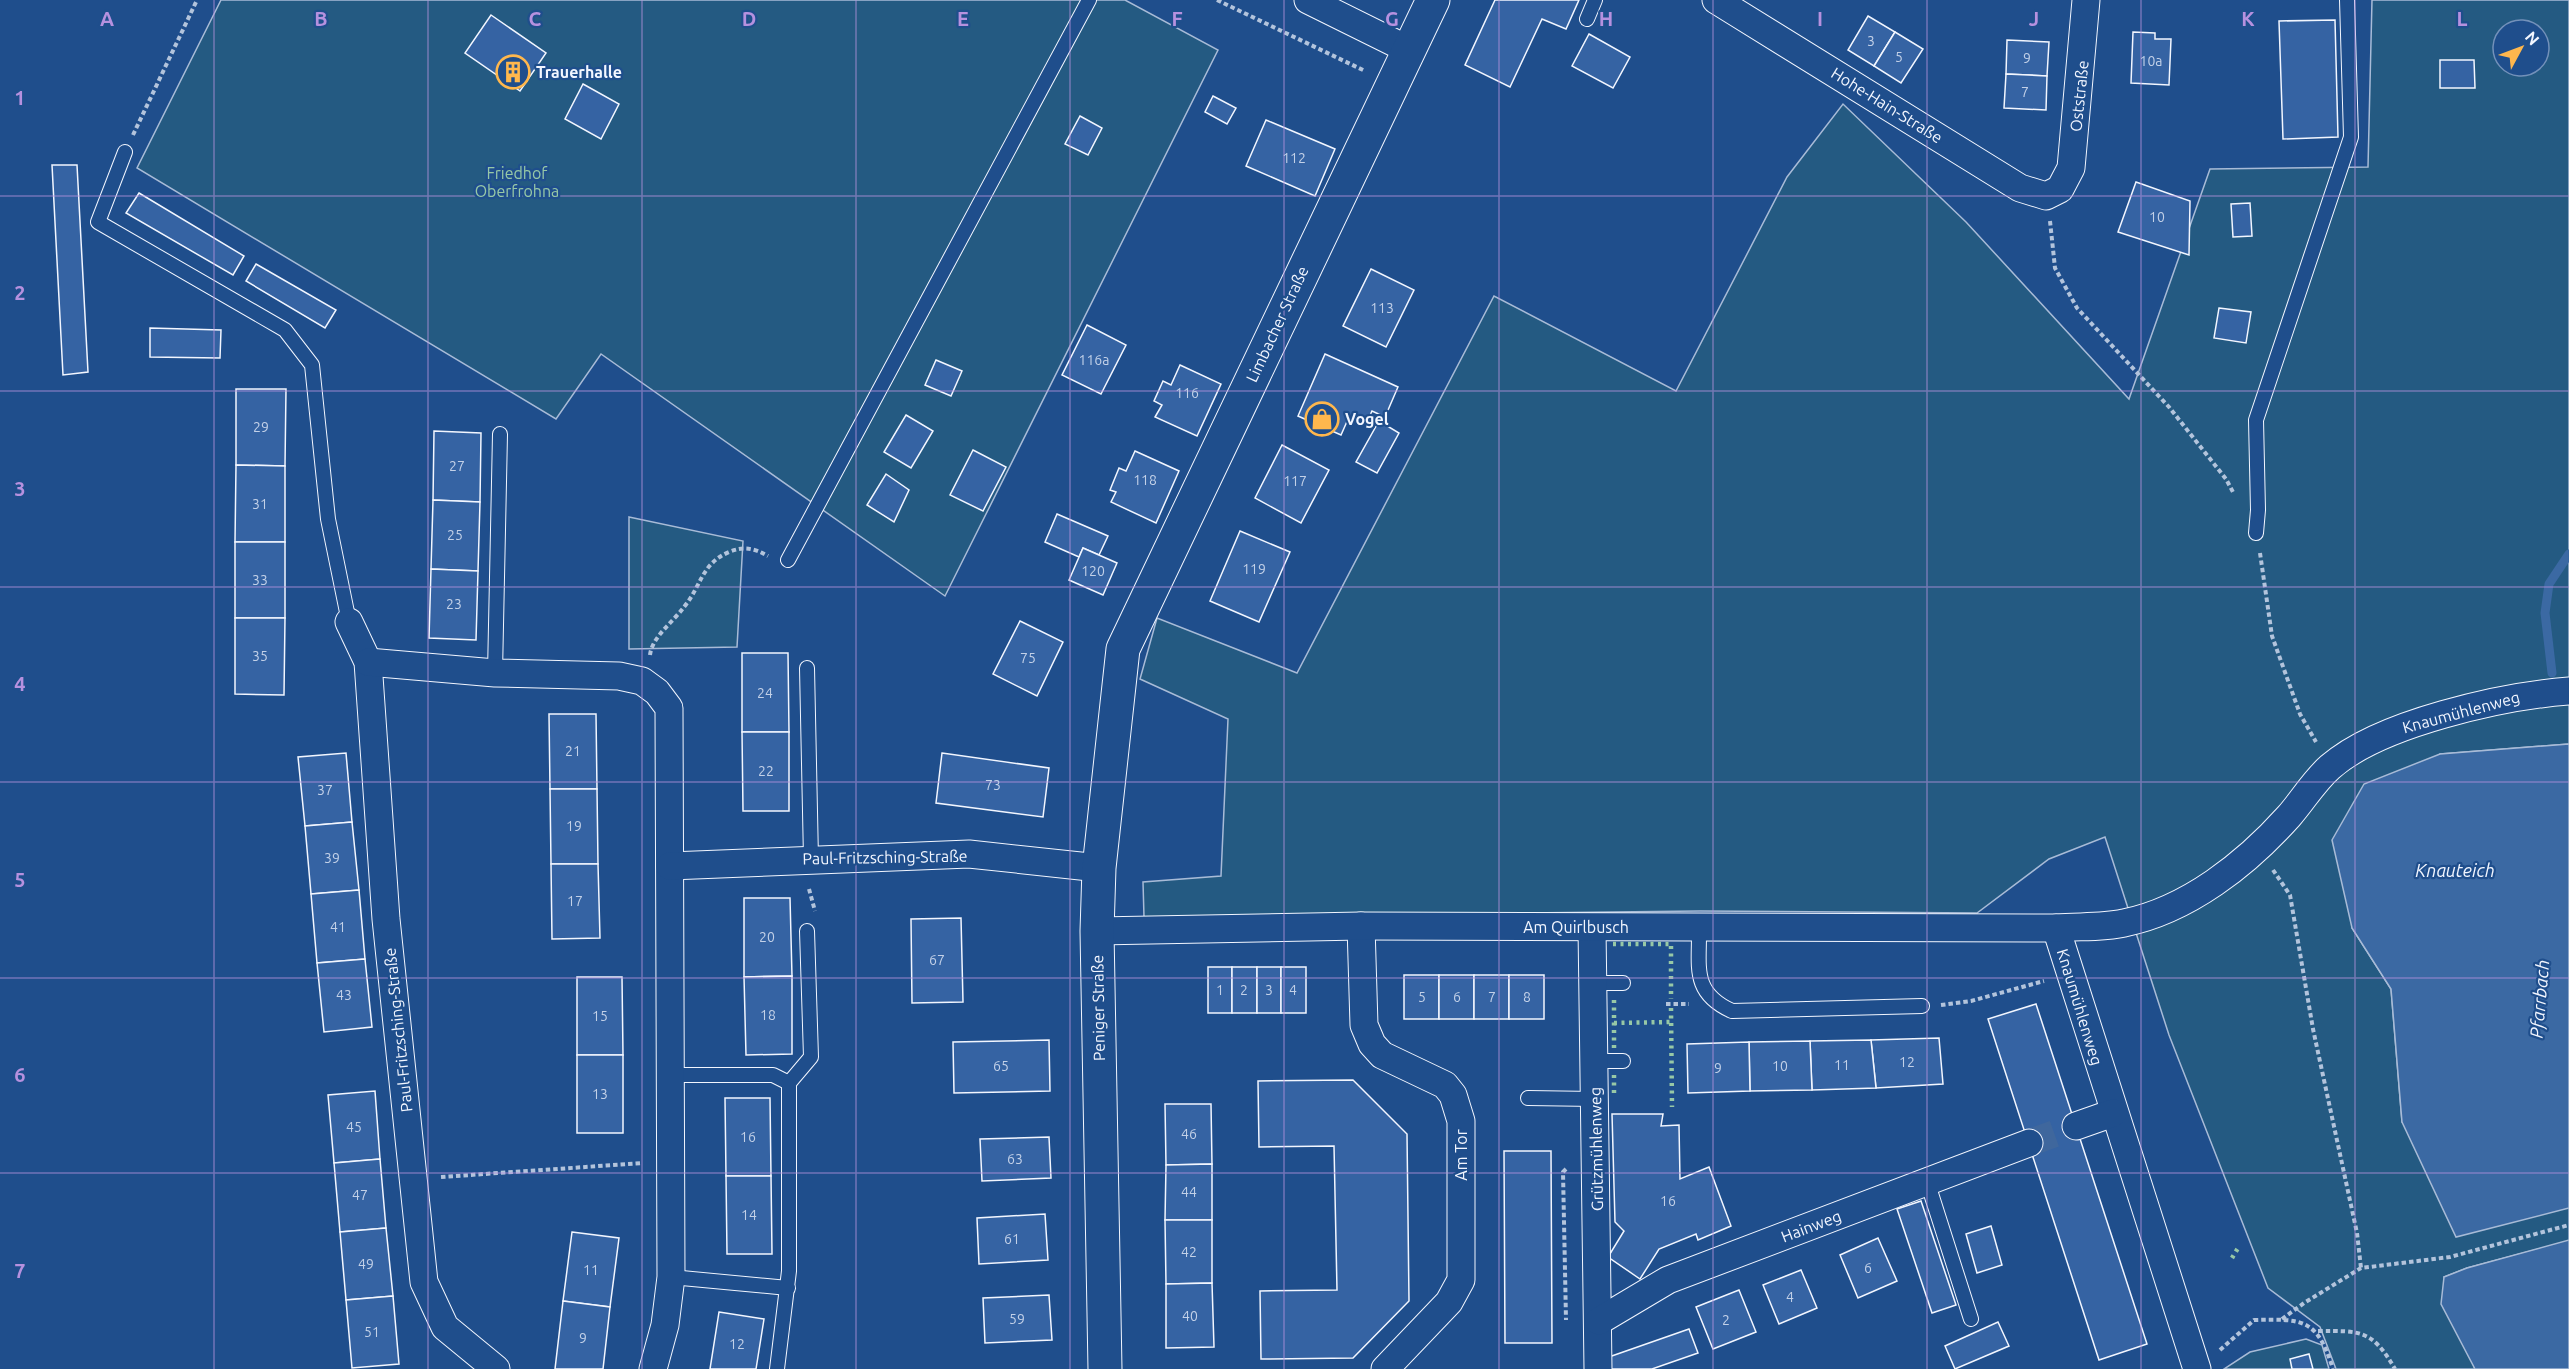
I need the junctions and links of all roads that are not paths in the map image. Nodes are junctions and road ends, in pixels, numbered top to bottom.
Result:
1 (1089, 0) edge
2 (1308, 0) edge
3 (1433, 0) edge
4 (1595, 0) edge
5 (1716, 0) edge
6 (2086, 0) edge
7 (2347, 0) edge
8 (1587, 19) dead end
9 (1408, 50) junction
10 (125, 152) road end
11 (2053, 193) joint
12 (500, 434) dead end
13 (2256, 533) road end
14 (788, 560) road end
15 (349, 622) joint
16 (1123, 649) joint
17 (368, 662) junction
18 (807, 668) dead end
19 (495, 673) junction
20 (2569, 691) edge
21 (807, 859) junction
22 (670, 866) junction
23 (1099, 868) junction
24 (1361, 926) junction
25 (1699, 926) junction
26 (1592, 928) junction
27 (2056, 928) junction
28 (807, 931) road end
29 (1097, 931) junction
30 (1593, 983) junction
31 (1623, 983) dead end
32 (1922, 1006) road end
33 (1595, 1061) junction
34 (1623, 1062) dead end
35 (670, 1075) junction
36 (789, 1083) junction
37 (1528, 1098) dead end
38 (1595, 1099) junction
39 (2113, 1113) junction
40 (2076, 1126) tunnel mouth
41 (2029, 1143) tunnel mouth
42 (1927, 1181) junction
43 (671, 1277) junction
44 (788, 1288) junction
45 (1971, 1319) dead end
46 (1599, 1321) junction
47 (2206, 1362) edge
48 (496, 1369) edge
49 (653, 1369) edge
50 (777, 1369) edge
51 (1105, 1369) edge
52 (1385, 1369) edge
53 (1598, 1369) edge

1 - 14 lane
2 - 9 street
3 - 9 street, Limbacher Straße
4 - 8 lane
5 - 11 street, Hohe-Hain-Straße
6 - 11 street, Oststraße
7 - 13 lane
9 - 16 street, Limbacher Straße
10 - 15 lane
12 - 19 lane
15 - 17 street, Paul-Fritzsching-Straße
16 - 23 street, Peniger Straße
17 - 19 street
17 - 48 street, Paul-Fritzsching-Straße
18 - 21 lane
19 - 22 street
20 - 27 street, Knaumühlenweg
21 - 22 street, Paul-Fritzsching-Straße
21 - 23 street, Paul-Fritzsching-Straße
22 - 35 street
23 - 29 street, Peniger Straße
24 - 26 street, Am Quirlbusch
24 - 29 street, Am Quirlbusch
24 - 52 street, Am Tor
25 - 26 street, Am Quirlbusch
25 - 27 street, Am Quirlbusch
25 - 32 lane
26 - 30 street, Grützmühlenweg
27 - 39 street, Knaumühlenweg
28 - 36 lane
29 - 51 street, Peniger Straße
30 - 31 lane
30 - 33 street, Grützmühlenweg
33 - 34 lane
33 - 38 street, Grützmühlenweg
35 - 36 lane
35 - 43 street
36 - 44 lane
37 - 38 lane
38 - 46 street, Grützmühlenweg
39 - 40 street
39 - 47 street, Knaumühlenweg
41 - 42 street, Hainweg
42 - 45 lane
42 - 46 street, Hainweg
43 - 44 lane
43 - 49 street
44 - 50 lane
46 - 53 street, Grützmühlenweg

